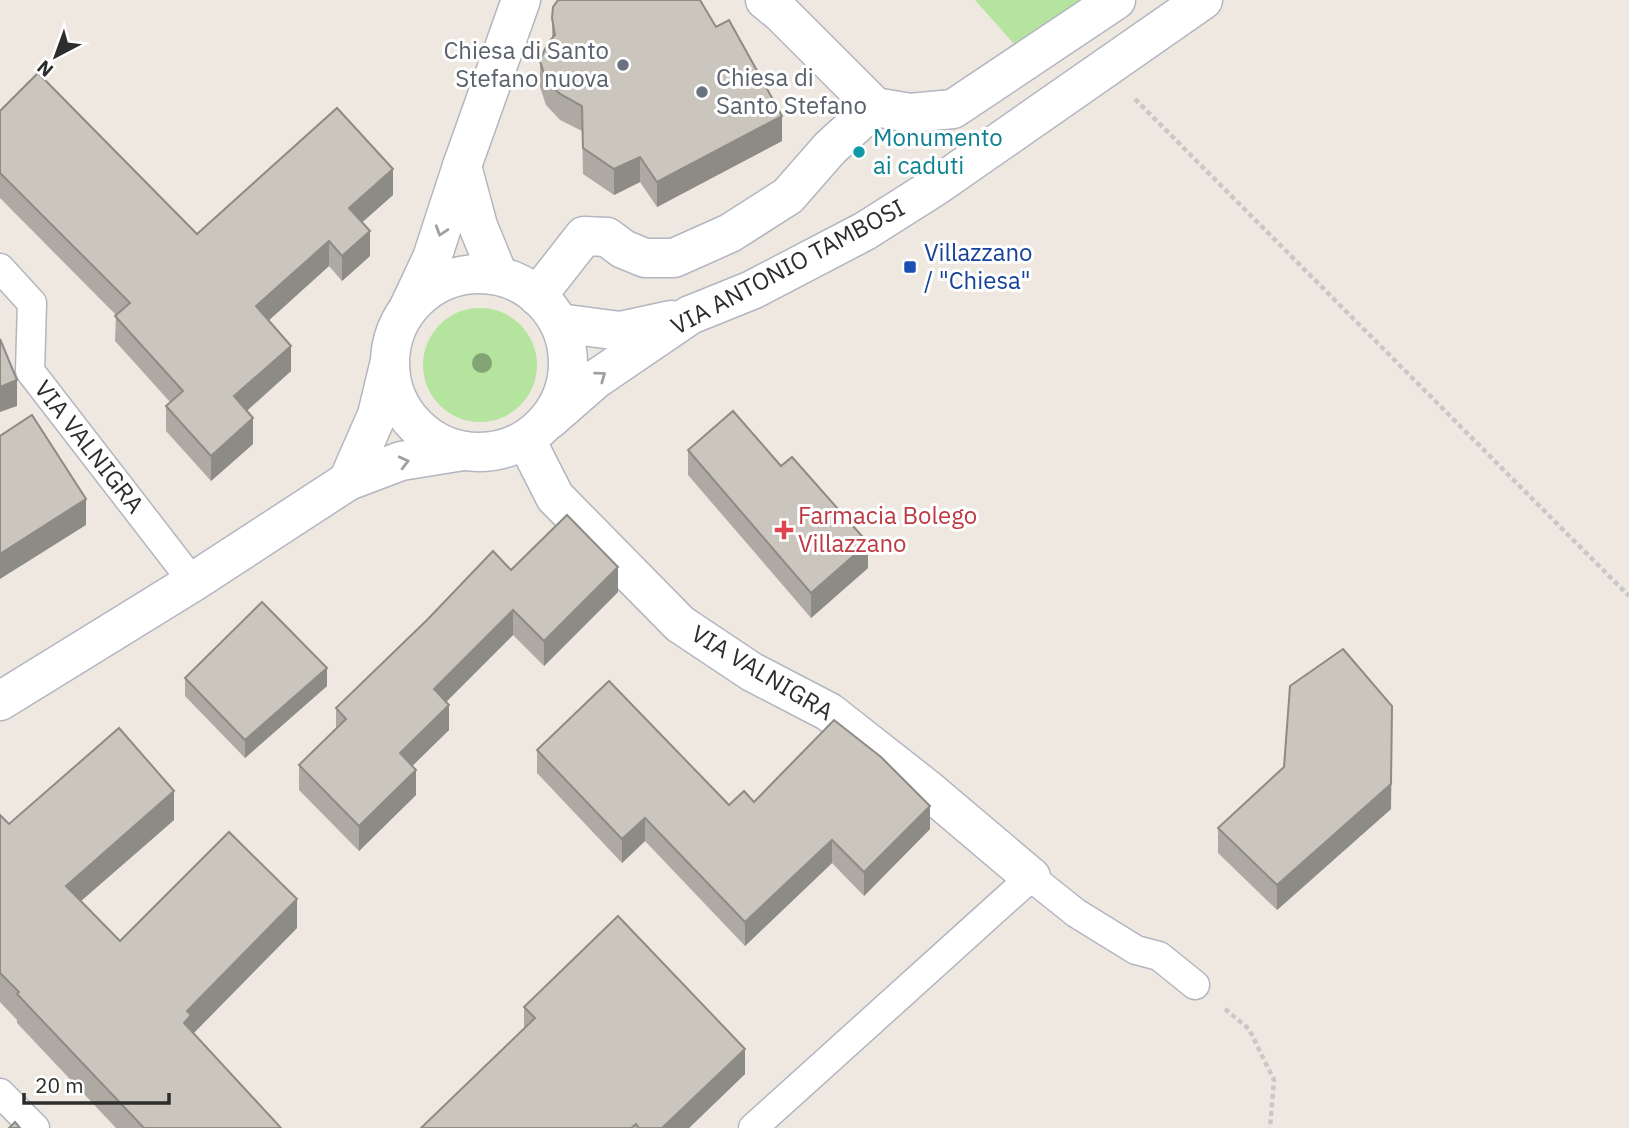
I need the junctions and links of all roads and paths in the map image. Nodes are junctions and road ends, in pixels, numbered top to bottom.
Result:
1 (521, 0) edge
2 (765, 0) edge
3 (1116, 0) edge
4 (1203, 0) edge
5 (1105, 69) junction
6 (874, 107) junction
7 (462, 166) junction
8 (0, 268) edge
9 (498, 275) junction
10 (408, 309) junction
11 (548, 310) junction
12 (690, 315) junction
13 (390, 363) junction
14 (538, 430) junction
15 (463, 451) junction
16 (348, 481) junction
17 (193, 582) junction
18 (1629, 596) edge
19 (0, 701) edge
20 (1031, 877) junction
21 (1195, 985) joint
22 (0, 1093) edge
23 (35, 1128) edge
24 (753, 1128) edge
25 (1270, 1128) edge

1 - 7 main road
2 - 6 main road
3 - 6 main road
4 - 5 main road, VIA ANTONIO TAMBOSI
5 - 12 main road, VIA ANTONIO TAMBOSI
5 - 18 path
6 - 11 main road
7 - 9 main road
7 -> 10 main road
8 - 17 lane, VIA VALNIGRA
9 - 10 main road
9 - 11 main road
10 - 13 main road
11 - 12 main road
11 - 14 main road
14 -> 12 main road, VIA ANTONIO TAMBOSI
13 - 15 main road
13 - 16 main road
14 - 15 main road
14 - 20 main road, VIA VALNIGRA
16 -> 15 main road
16 - 17 main road
17 - 19 main road
20 - 21 lane, VIA VALNIGRA
20 - 24 lane
21 - 25 path
22 - 23 lane

